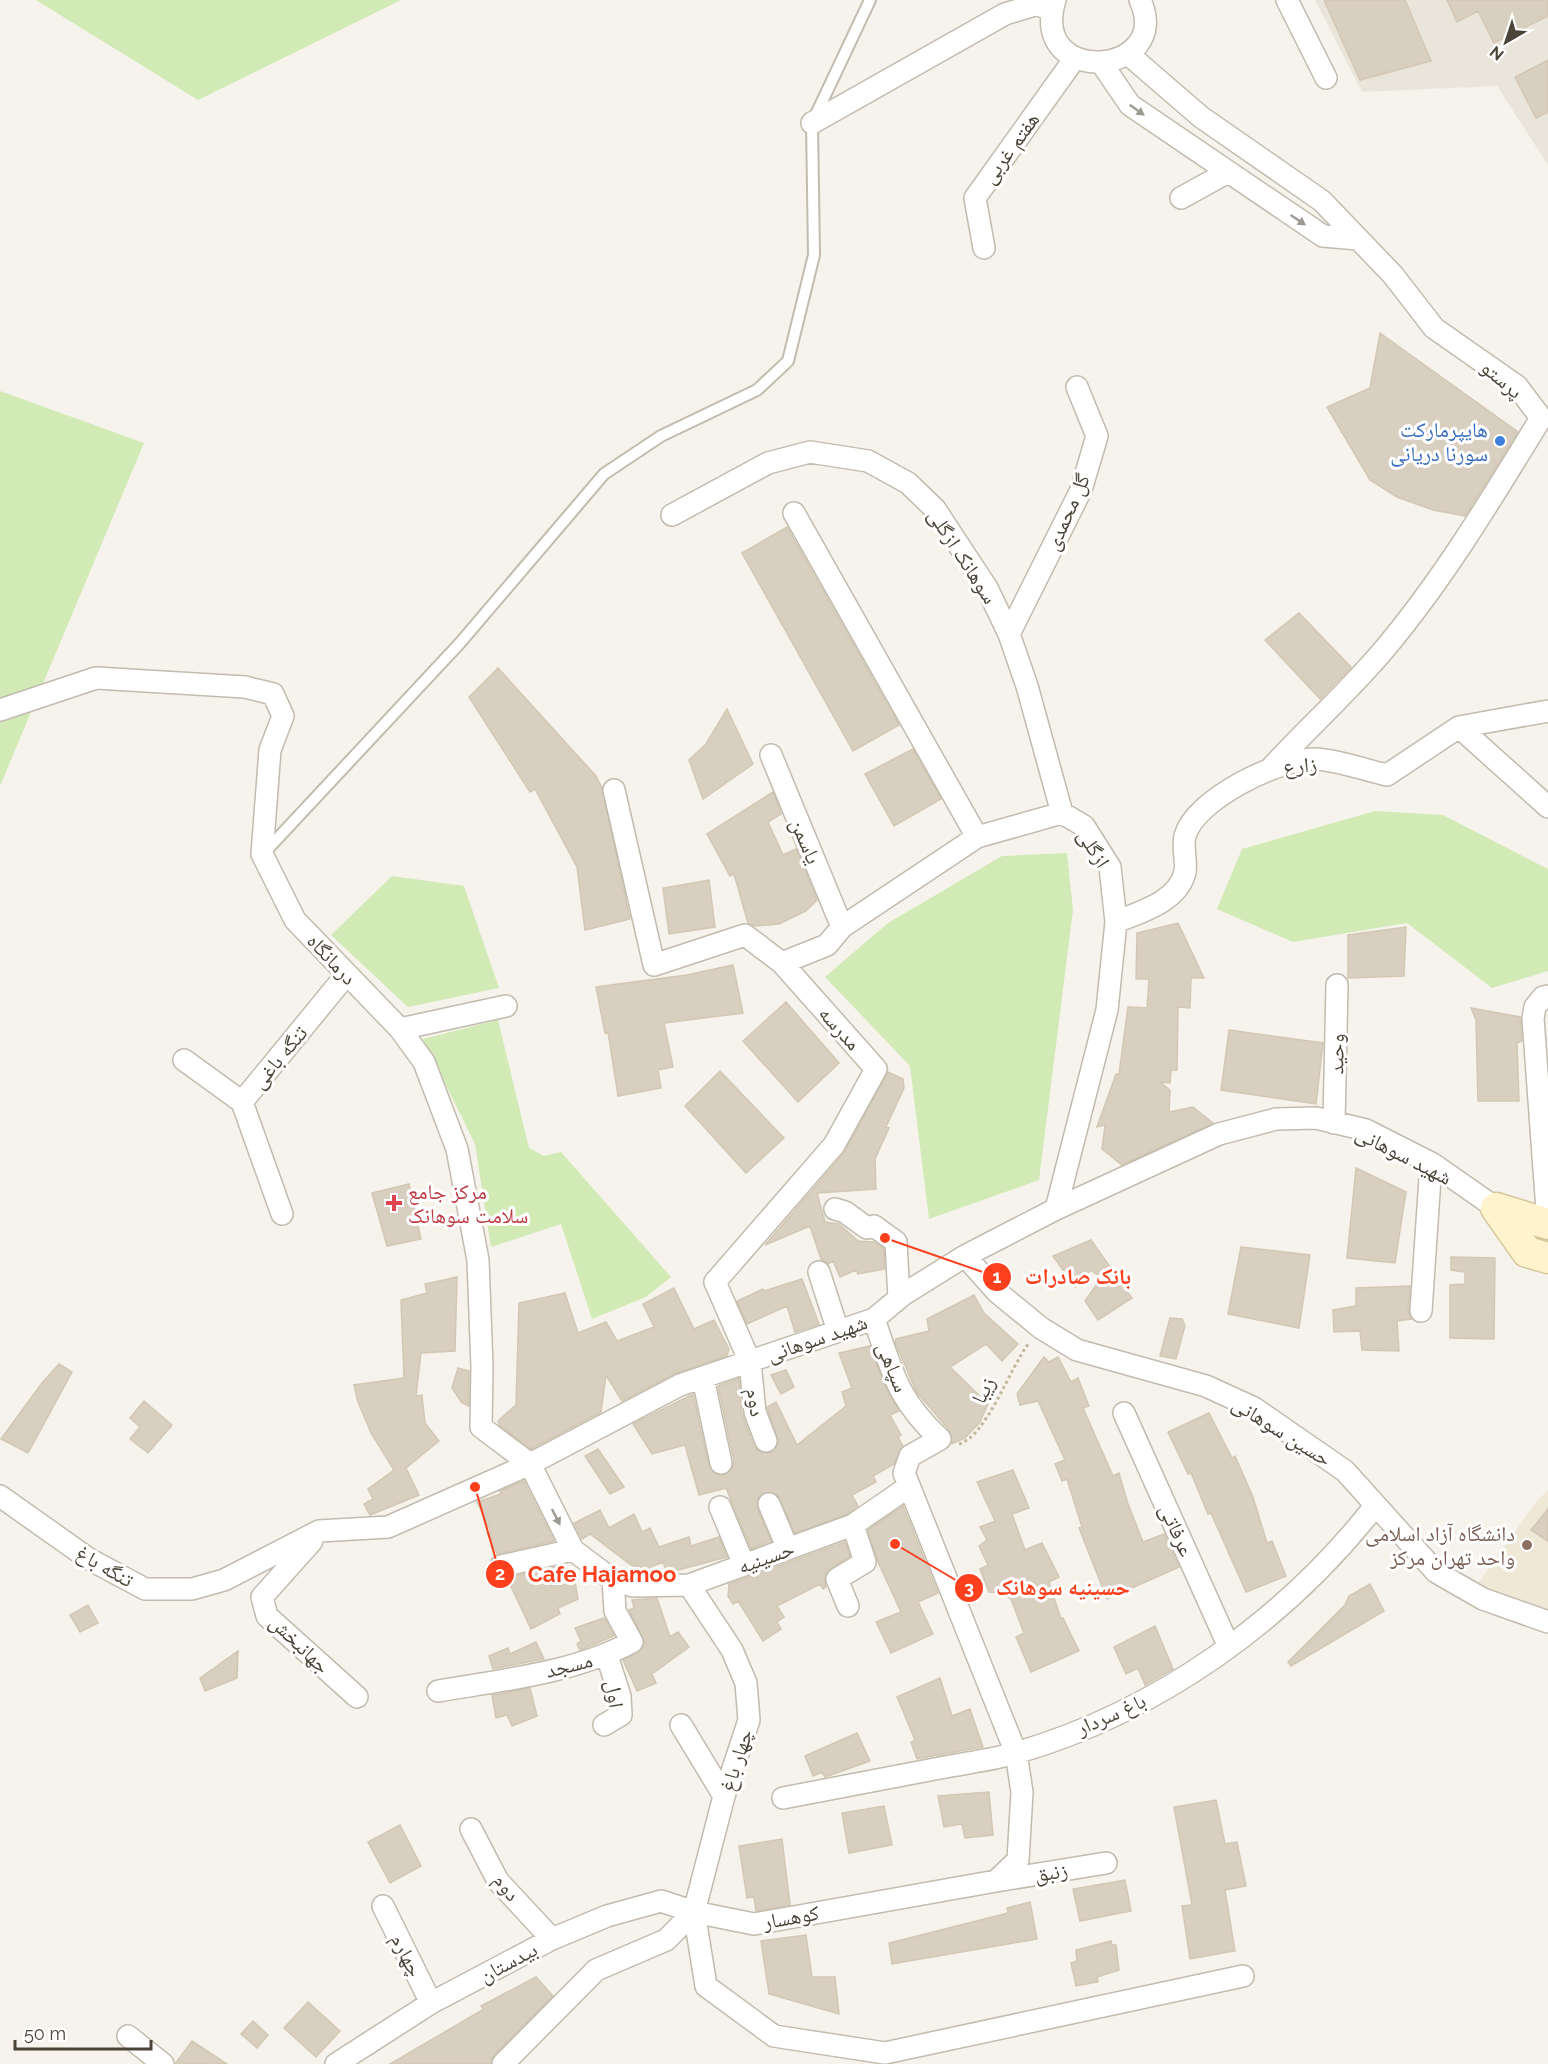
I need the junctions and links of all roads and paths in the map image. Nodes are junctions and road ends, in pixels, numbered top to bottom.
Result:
1 (870, 0) edge
2 (1287, 0) edge
3 (1143, 2) edge
4 (1053, 5) edge
5 (1128, 54) junction
6 (1075, 58) junction
7 (1102, 64) junction
8 (1326, 78) dead end
9 (812, 123) junction
10 (1228, 172) junction
11 (1181, 198) dead end
12 (1358, 239) junction
13 (984, 248) dead end
14 (1077, 387) dead end
15 (794, 513) dead end
16 (672, 515) dead end
17 (1009, 634) junction
18 (0, 710) edge
19 (1548, 711) edge
20 (1459, 727) junction
21 (771, 755) dead end
22 (1270, 768) junction
23 (614, 790) dead end
24 (1548, 807) edge
25 (1062, 813) junction
26 (977, 837) junction
27 (262, 854) junction
28 (1116, 922) junction
29 (842, 927) junction
30 (782, 963) junction
31 (346, 975) junction
32 (1337, 986) dead end
33 (1548, 996) edge
34 (506, 1005) dead end
35 (400, 1029) junction
36 (184, 1060) dead end
37 (242, 1102) junction
38 (1334, 1123) junction
39 (1431, 1163) junction
40 (1496, 1208) junction
41 (835, 1209) dead end
42 (1056, 1209) junction
43 (282, 1215) dead end
44 (1548, 1224) edge
45 (965, 1256) junction
46 (1548, 1258) edge
47 (819, 1272) dead end
48 (899, 1298) junction
49 (1421, 1311) dead end
50 (874, 1319) junction
51 (1041, 1328) junction
52 (837, 1331) junction
53 (750, 1362) junction
54 (703, 1378) junction
55 (1124, 1413) dead end
56 (940, 1439) junction
57 (766, 1441) dead end
58 (721, 1463) dead end
59 (530, 1464) junction
60 (908, 1487) junction
61 (0, 1496) edge
62 (769, 1504) dead end
63 (1375, 1506) junction
64 (720, 1507) dead end
65 (852, 1525) junction
66 (320, 1531) junction
67 (788, 1549) junction
68 (573, 1550) junction
69 (744, 1565) junction
70 (501, 1566) dead end
71 (613, 1580) junction
72 (689, 1585) junction
73 (848, 1606) dead end
74 (1548, 1622) edge
75 (1229, 1647) junction
76 (607, 1656) junction
77 (438, 1691) dead end
78 (357, 1697) dead end
79 (604, 1725) dead end
80 (681, 1725) dead end
81 (1016, 1753) junction
82 (724, 1796) junction
83 (783, 1798) dead end
84 (471, 1829) dead end
85 (1106, 1863) dead end
86 (996, 1881) junction
87 (383, 1906) dead end
88 (694, 1912) junction
89 (552, 1939) junction
90 (1243, 1976) dead end
91 (431, 2003) junction
92 (128, 2036) dead end
93 (163, 2064) edge
94 (336, 2064) edge
95 (503, 2064) edge

1 - 9 lane
2 - 8 street
3 - 5 street
4 - 6 street
4 - 9 street
5 - 7 street
5 - 12 street, پرستو
6 - 7 street
6 - 13 street, هفتم غربی
7 -> 10 street
9 - 27 lane
10 - 11 street
10 -> 12 street
12 - 22 street, پرستو
14 - 17 street, گل محمدی
15 - 26 street
16 - 17 street, سوهانک ازگلی
17 - 25 street, سوهانک ازگلی
18 - 27 street
19 - 20 street, زارع
20 - 22 street, زارع
20 - 24 street
21 - 29 street, یاسمن
22 - 28 street, زارع
23 - 30 street, مدرسه
25 - 26 street, ازگلی
25 - 28 street, ازگلی
26 - 29 street, ازگلی
27 - 31 street, درمانگاه
28 - 42 street, ازگلی
29 - 30 street, ازگلی
30 - 53 street, مدرسه
31 - 35 street, درمانگاه
31 - 37 street, تنگه باغی
32 - 38 street, وحید
33 - 44 street
34 - 35 street
35 - 59 street, درمانگاه
36 - 37 street
37 - 43 street, تنگه باغی
38 - 39 street, شهید سوهانی
38 - 42 street, شهید سوهانی
39 - 40 street, شهید سوهانی
39 - 49 street
40 - 44 main road, شهید سوهانی
40 - 46 main road, شهید سوهانی
41 - 48 street
42 - 45 street, شهید سوهانی
45 - 48 street, شهید سوهانی
45 - 51 street, حسین سوهانی
47 - 52 street
48 - 50 street, شهید سوهانی
50 - 52 street, شهید سوهانی
50 - 56 street, سپاهی
51 - 56 path, زیبا
51 - 63 street, حسین سوهانی
52 - 53 street, شهید سوهانی
53 - 54 street, شهید سوهانی
53 - 57 street, دوم
54 - 58 street
54 - 59 street, شهید سوهانی
55 - 75 street, عرفاتی
56 - 60 street
59 - 66 street, شهید سوهانی
59 -> 68 street
60 - 65 street, حسینیه
60 - 81 street
61 - 66 street, تنگه باغ
62 - 67 street
63 - 74 street, حسین سوهانی
63 - 75 street, باغ سردار
64 - 69 street
65 - 67 street, حسینیه
65 - 73 street
66 - 78 street, جهانبخش
67 - 69 street, حسینیه
68 - 70 street
68 - 71 street
69 - 72 street, حسینیه
71 - 72 street, حسینیه
71 - 76 street, مسجد
72 - 82 street, چهار باغ
75 - 81 street, باغ سردار
76 - 77 street, مسجد
76 - 79 street, اول
80 - 82 street
81 - 83 street, باغ سردار
81 - 86 street
82 - 88 street, چهار باغ
84 - 89 street, دوم
85 - 86 street, زنبق
86 - 88 street, کوهسار
87 - 91 street, چهارم
88 - 89 street, بیدستان
88 - 90 street
88 - 95 street
89 - 91 street, بیدستان
91 - 94 street, بیدستان
92 - 93 street

